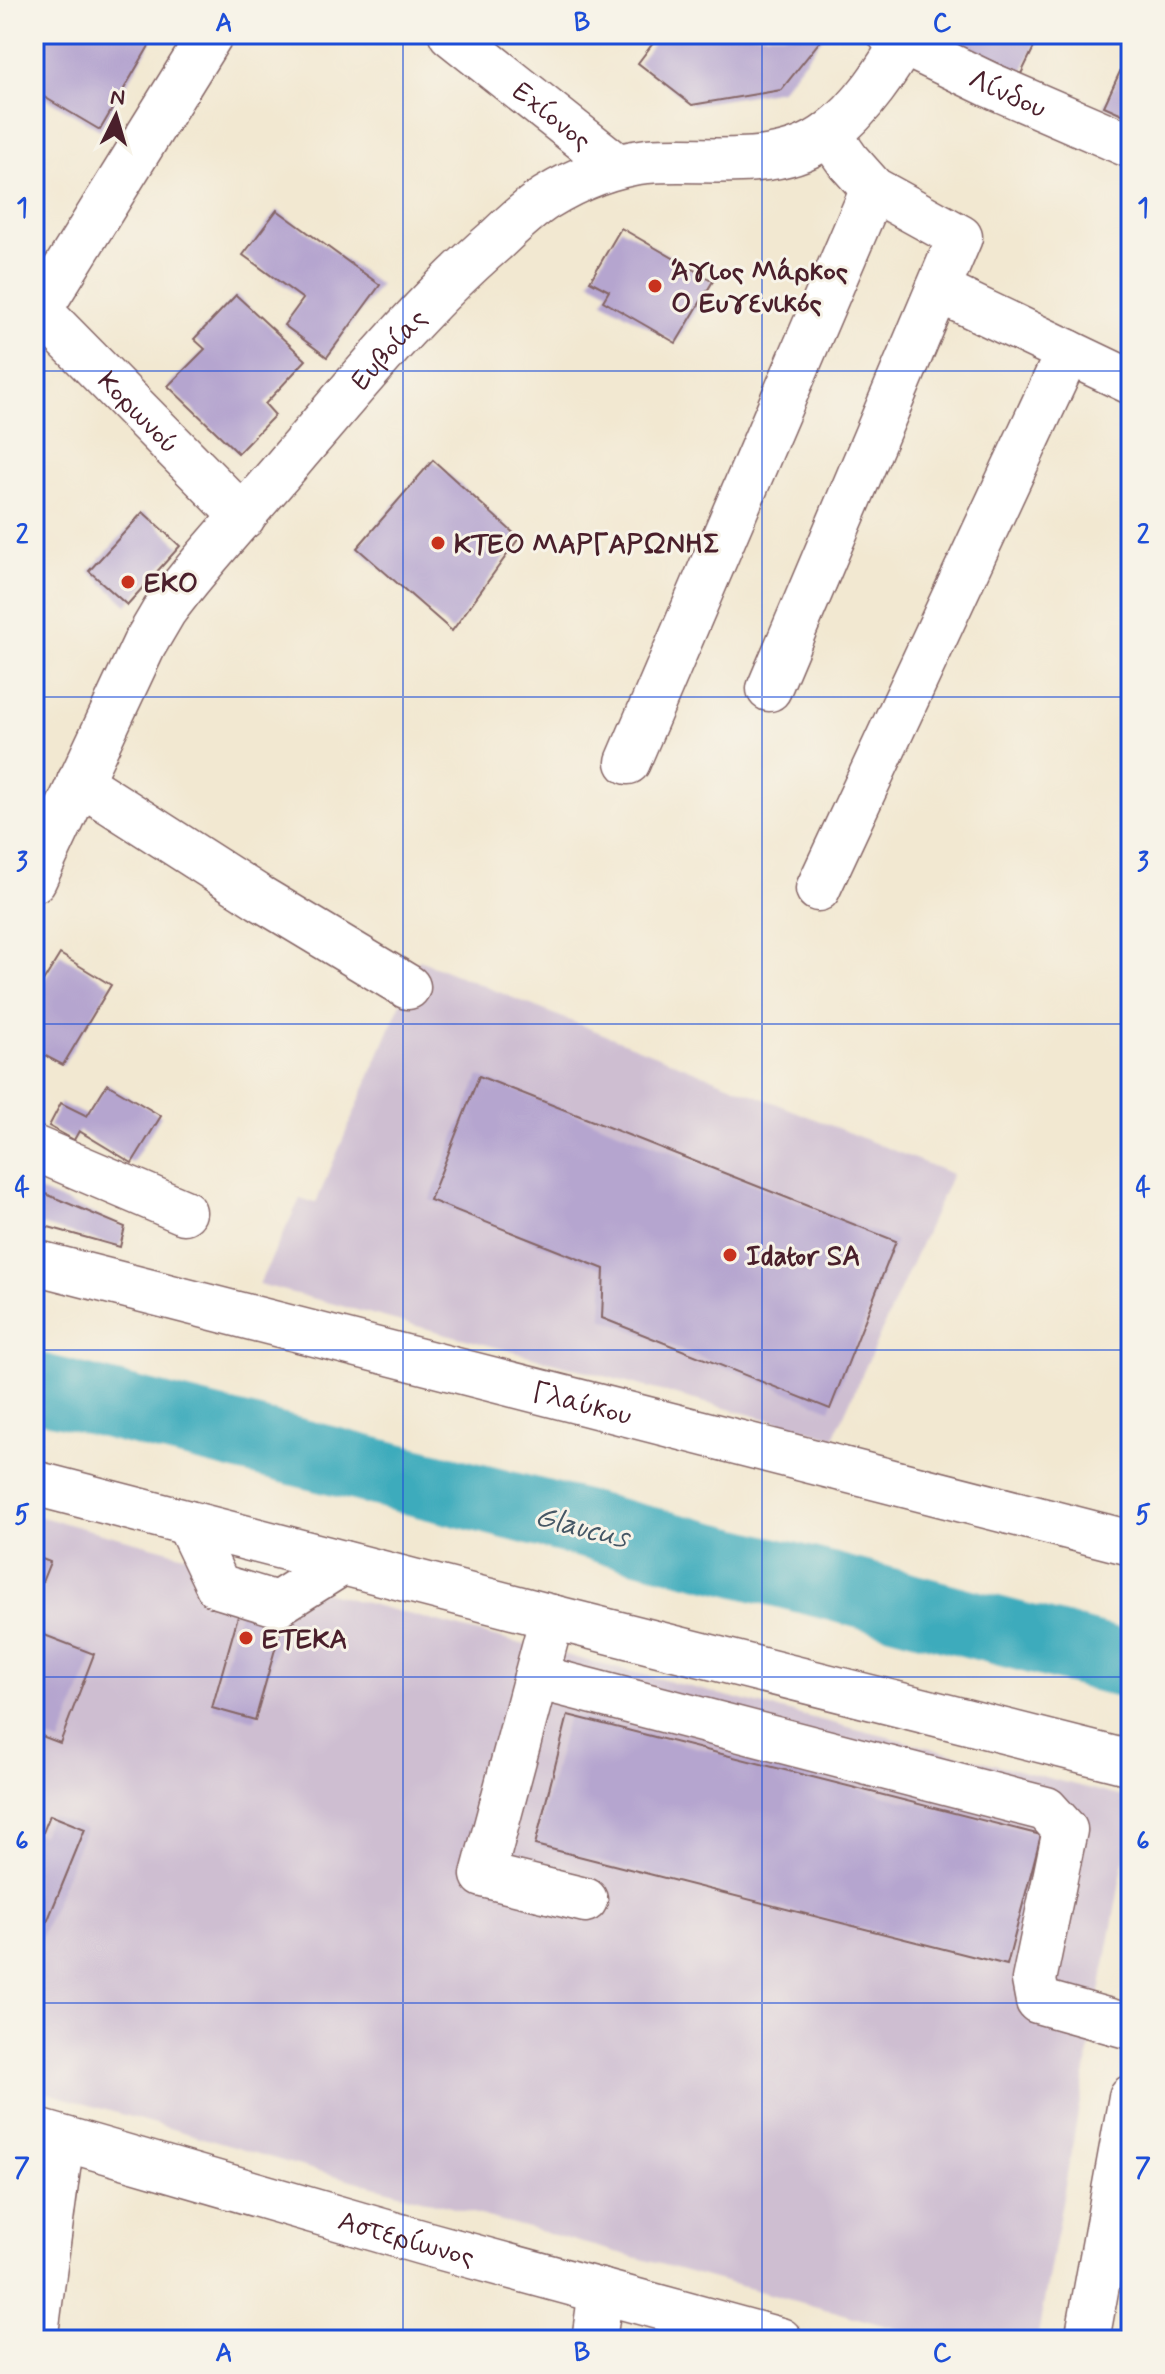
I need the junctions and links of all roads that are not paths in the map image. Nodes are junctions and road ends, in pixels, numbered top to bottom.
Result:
1 (211, 34) edge
2 (451, 34) edge
3 (900, 37) edge
4 (829, 134) junction
5 (1131, 146) edge
6 (617, 166) junction
7 (873, 189) junction
8 (938, 290) junction
9 (36, 311) edge
10 (1068, 352) junction
11 (1131, 382) edge
12 (243, 517) junction
13 (769, 689) dead end
14 (628, 762) dead end
15 (79, 782) junction
16 (34, 880) edge
17 (818, 889) dead end
18 (408, 987) dead end
19 (34, 1148) edge
20 (184, 1212) dead end
21 (34, 1262) edge
22 (34, 1483) edge
23 (1131, 1543) edge
24 (552, 1617) junction
25 (536, 1677) junction
26 (1131, 1763) edge
27 (585, 1900) dead end
28 (1131, 2027) edge
29 (1131, 2097) edge
30 (48, 2135) edge
31 (601, 2291) junction
32 (35, 2340) edge
33 (594, 2340) edge
34 (780, 2340) edge
35 (1087, 2340) edge

1 - 9 main road
2 - 6 main road, Εχίονος
3 - 4 main road, Ευβοίας
3 - 5 main road, Λίνδου
4 - 6 main road, Ευβοίας
4 - 7 main road
6 - 12 main road, Ευβοίας
7 - 8 main road
7 - 14 main road
8 - 10 main road
8 - 13 main road
9 - 12 main road, Κορωνού
10 - 11 main road
10 - 17 main road
12 - 15 main road, Ευβοίας
15 - 16 main road, Ευβοίας
15 - 18 main road
19 - 20 main road
21 - 23 main road, Γλαύκου
22 - 24 main road
24 - 25 main road
24 - 26 main road
25 - 27 main road
25 - 28 main road
29 - 35 main road
30 - 31 main road, Αστερίωνος
30 - 32 main road
31 - 33 main road
31 - 34 main road, Αστερίωνος

